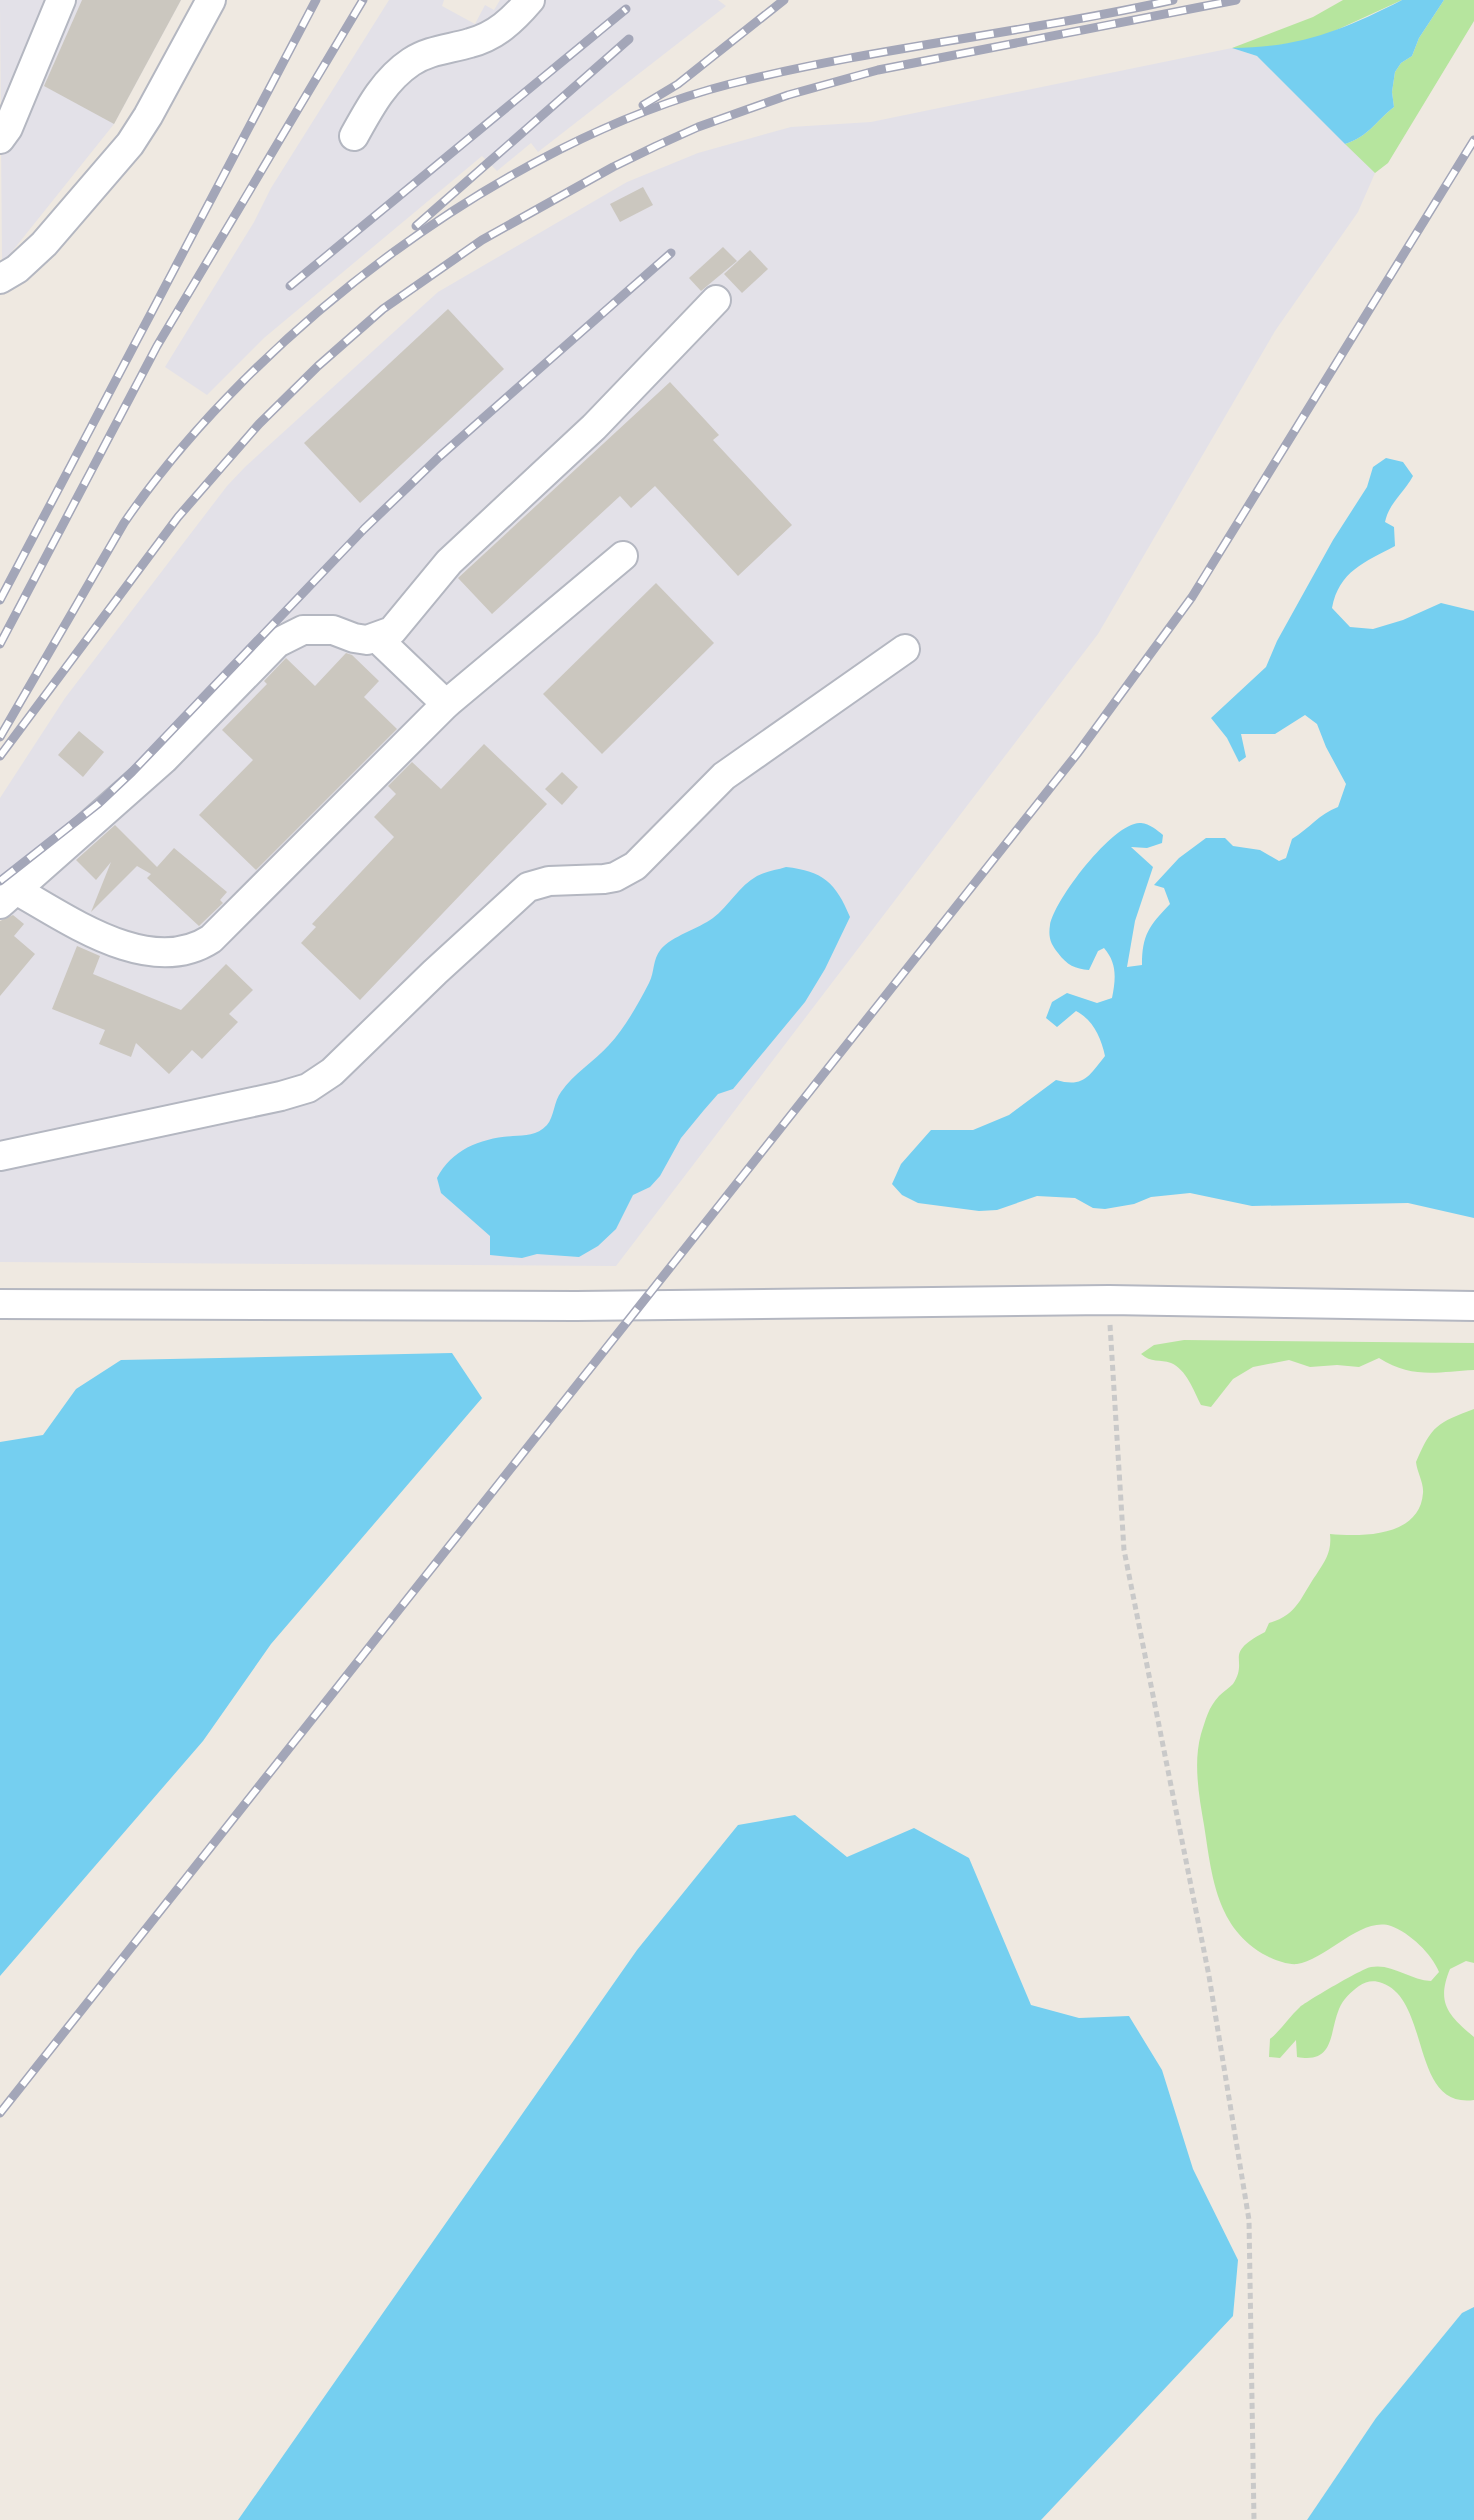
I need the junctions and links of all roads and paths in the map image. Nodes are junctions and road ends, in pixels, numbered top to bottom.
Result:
1 (61, 0) edge
2 (211, 0) edge
3 (530, 0) edge
4 (354, 136) dead end
5 (0, 139) edge
6 (0, 279) edge
7 (716, 300) dead end
8 (623, 556) dead end
9 (377, 638) junction
10 (905, 649) dead end
11 (446, 704) junction
12 (8, 897) edge
13 (0, 1156) edge
14 (1109, 1300) junction
15 (0, 1304) edge
16 (1474, 1306) edge
17 (1254, 2520) edge

1 - 5 street
2 - 6 street
3 - 4 street
7 - 9 street
8 - 11 street
9 - 11 street
9 - 12 street
10 - 13 street
11 - 12 street
14 - 15 street
14 - 16 street
14 - 17 path

